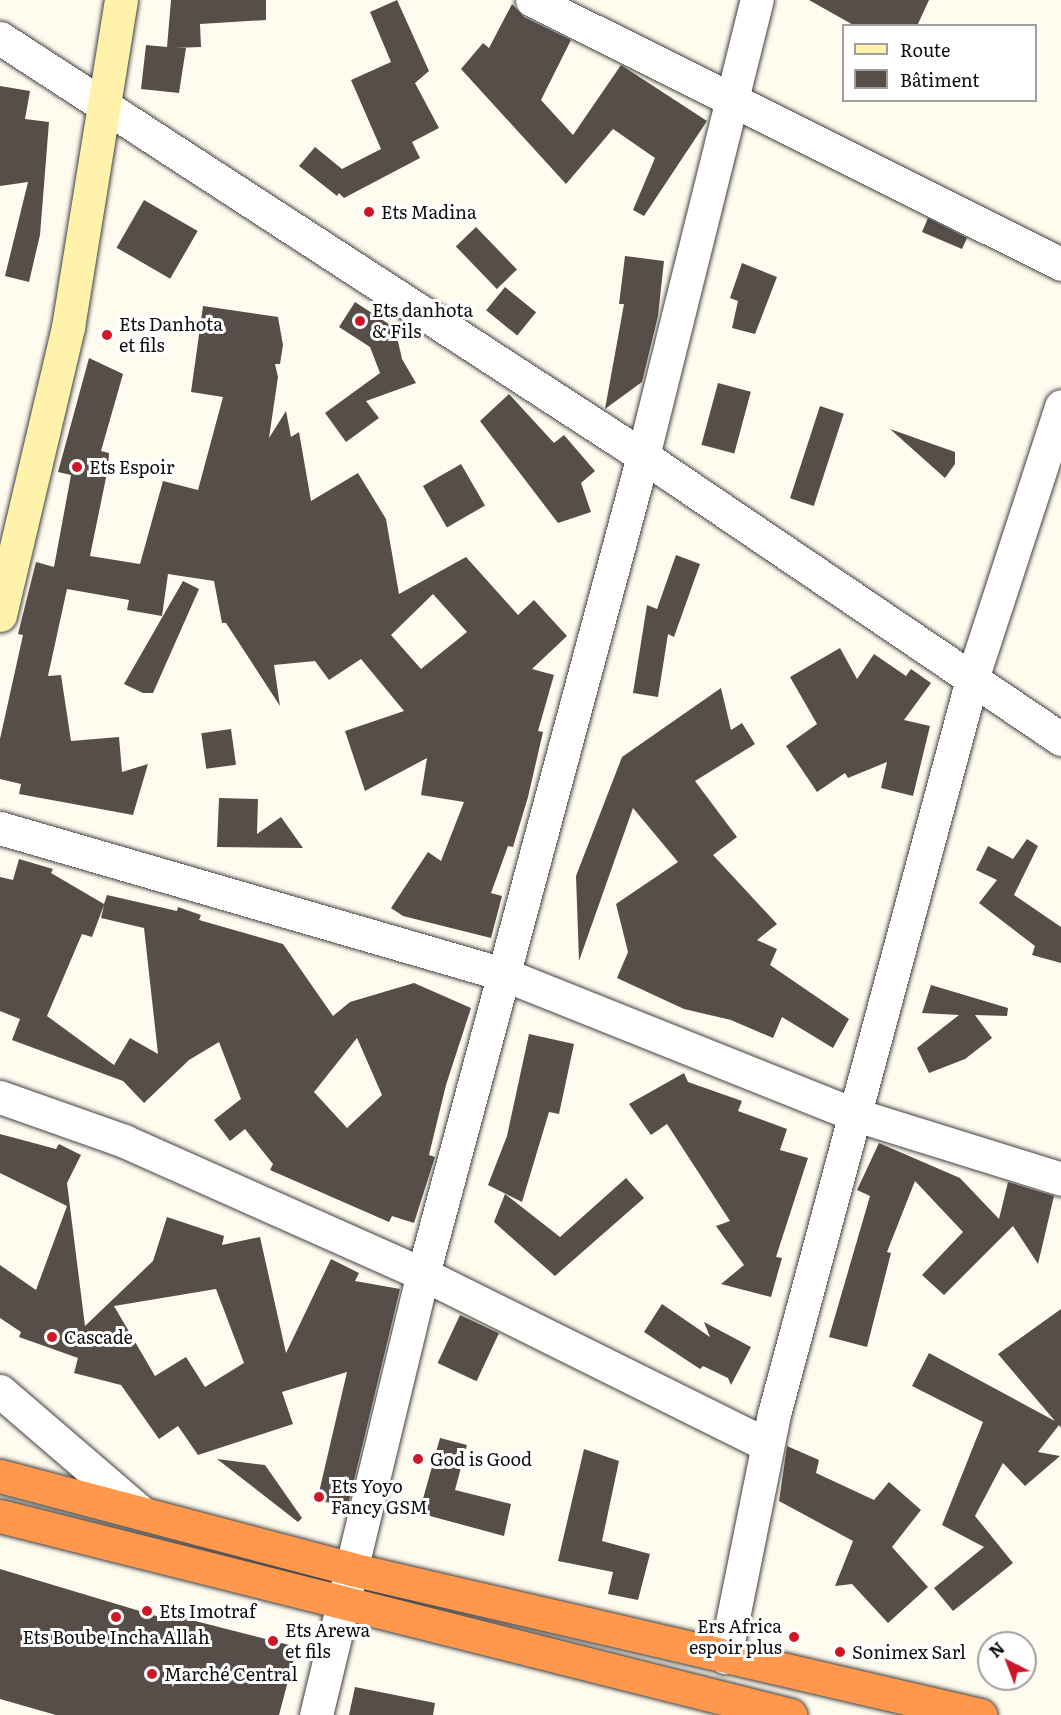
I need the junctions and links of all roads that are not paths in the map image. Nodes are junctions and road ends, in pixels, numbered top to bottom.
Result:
1 (121, 0) edge
2 (532, 0) edge
3 (757, 0) edge
4 (0, 38) edge
5 (102, 103) junction
6 (733, 103) junction
7 (1061, 264) edge
8 (1061, 406) edge
9 (642, 456) junction
10 (0, 615) edge
11 (972, 679) junction
12 (1061, 739) edge
13 (0, 828) edge
14 (503, 974) junction
15 (0, 1097) edge
16 (856, 1115) junction
17 (1061, 1179) edge
18 (423, 1274) junction
19 (0, 1391) edge
20 (766, 1444) junction
21 (0, 1476) edge
22 (142, 1513) junction
23 (0, 1516) edge
24 (351, 1569) junction
25 (342, 1605) junction
26 (725, 1657) junction
27 (316, 1715) edge
28 (790, 1715) edge
29 (980, 1715) edge

1 - 5 street
2 - 6 street
3 - 6 street
4 - 5 street
5 - 9 street
5 - 10 street
6 - 7 street
6 - 9 street
8 - 11 street
9 - 11 street
9 - 14 street
11 - 12 street
11 - 16 street
13 - 14 street
14 - 16 street
14 - 18 street
15 - 18 street
16 - 17 street
16 - 20 street
18 - 20 street
18 - 24 street
19 - 22 street
20 - 26 street
21 - 22 highway
22 - 24 highway
23 - 25 highway
24 - 25 street
24 - 26 highway
25 - 27 street
25 - 28 highway
26 - 29 highway

